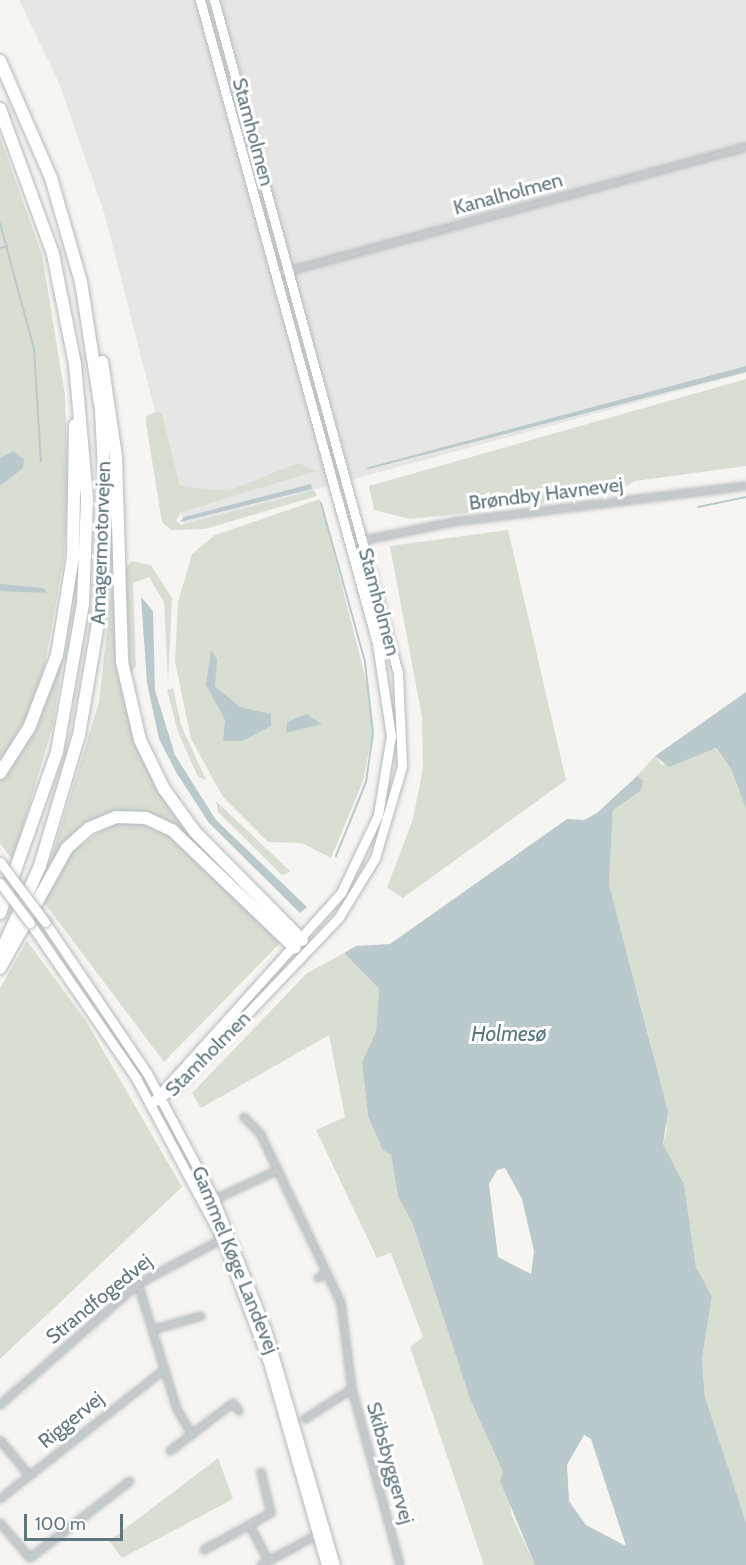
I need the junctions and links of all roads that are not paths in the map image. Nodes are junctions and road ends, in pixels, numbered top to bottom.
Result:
1 (200, 0) edge
2 (214, 0) edge
3 (0, 61) edge
4 (0, 109) edge
5 (746, 147) edge
6 (291, 271) junction
7 (278, 274) junction
8 (81, 282) junction
9 (69, 328) junction
10 (746, 486) edge
11 (363, 540) junction
12 (351, 543) junction
13 (0, 772) edge
14 (0, 862) edge
15 (0, 883) edge
16 (0, 913) edge
17 (298, 944) junction
18 (307, 952) junction
19 (0, 954) edge
20 (0, 968) edge
21 (160, 1096) junction
22 (151, 1104) junction
23 (244, 1117) dead end
24 (278, 1170) junction
25 (214, 1199) junction
26 (205, 1204) junction
27 (226, 1237) junction
28 (327, 1273) junction
29 (318, 1278) dead end
30 (138, 1284) junction
31 (201, 1316) dead end
32 (152, 1330) junction
33 (164, 1370) junction
34 (352, 1389) junction
35 (0, 1405) edge
36 (239, 1411) dead end
37 (305, 1419) dead end
38 (192, 1435) junction
39 (0, 1440) edge
40 (170, 1451) dead end
41 (261, 1472) dead end
42 (29, 1475) junction
43 (130, 1481) dead end
44 (0, 1499) edge
45 (0, 1523) edge
46 (249, 1526) junction
47 (322, 1532) junction
48 (204, 1550) dead end
49 (269, 1561) junction
50 (261, 1565) edge
51 (326, 1565) edge
52 (335, 1565) edge
53 (400, 1565) edge

1 - 7 street, Stamholmen
2 - 6 street, Stamholmen
3 - 8 highway, Amagermotorvejen
4 - 9 highway, Amagermotorvejen
5 - 6 street, Kanalholmen
6 - 7 street, Kanalholmen
6 - 11 street, Stamholmen
7 - 12 street, Stamholmen
8 - 17 highway
8 - 19 highway, Amagermotorvejen
9 - 13 highway
9 - 16 highway, Amagermotorvejen
10 - 11 street, Brøndby Havnevej
11 - 12 street, Brøndby Havnevej
11 - 18 street, Stamholmen
12 - 17 street, Stamholmen
14 - 21 street, Gammel Køge Landevej, bridge
15 - 22 street, Gammel Køge Landevej, bridge
17 - 18 street
17 - 20 highway
17 - 21 street, Stamholmen
18 - 21 street, Stamholmen
21 - 22 street, Stamholmen
21 - 25 street, Gammel Køge Landevej
22 - 26 street, Gammel Køge Landevej
23 - 24 street
24 - 25 street
24 - 28 street
25 - 26 street
25 - 27 street, Gammel Køge Landevej
26 - 27 street, Gammel Køge Landevej
27 - 30 street, Strandfogedvej
27 - 47 street, Gammel Køge Landevej
28 - 29 street
28 - 34 street
30 - 32 street
30 - 35 street, Strandfogedvej
31 - 32 street
32 - 33 street
33 - 38 street
33 - 42 street, Riggervej
34 - 37 street, Skibsbyggervej
34 - 53 street, Skibsbyggervej
36 - 38 street
38 - 40 street
39 - 42 street
41 - 46 street
42 - 44 street, Riggervej
43 - 45 street
46 - 48 street
46 - 49 street
47 - 49 street
47 - 51 street, Gammel Køge Landevej
47 - 52 street, Gammel Køge Landevej
49 - 50 street

